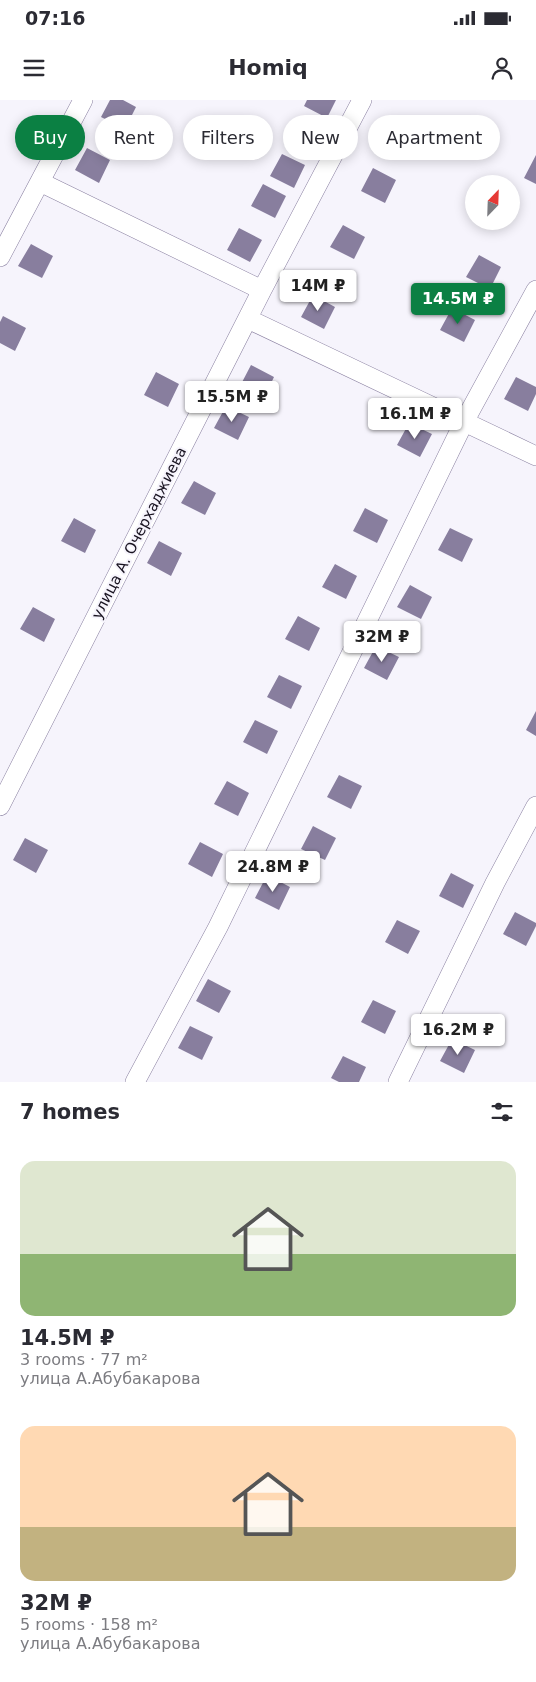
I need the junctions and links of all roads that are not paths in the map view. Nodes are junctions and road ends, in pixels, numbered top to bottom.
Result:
1 (83, 100) edge
2 (362, 100) edge
3 (40, 182) junction
4 (0, 257) edge
5 (262, 290) junction
6 (536, 290) edge
7 (248, 319) junction
8 (464, 422) junction
9 (536, 456) edge
10 (0, 806) edge
11 (536, 806) edge
12 (136, 1082) edge
13 (398, 1082) edge

1 - 3 street
2 - 5 street, улица А. Очерхаджиева
3 - 4 street
3 - 5 street
5 - 7 street, улица А. Очерхаджиева
6 - 8 street
7 - 8 street
7 - 10 street, улица А. Очерхаджиева
8 - 9 street
8 - 12 street
11 - 13 street

